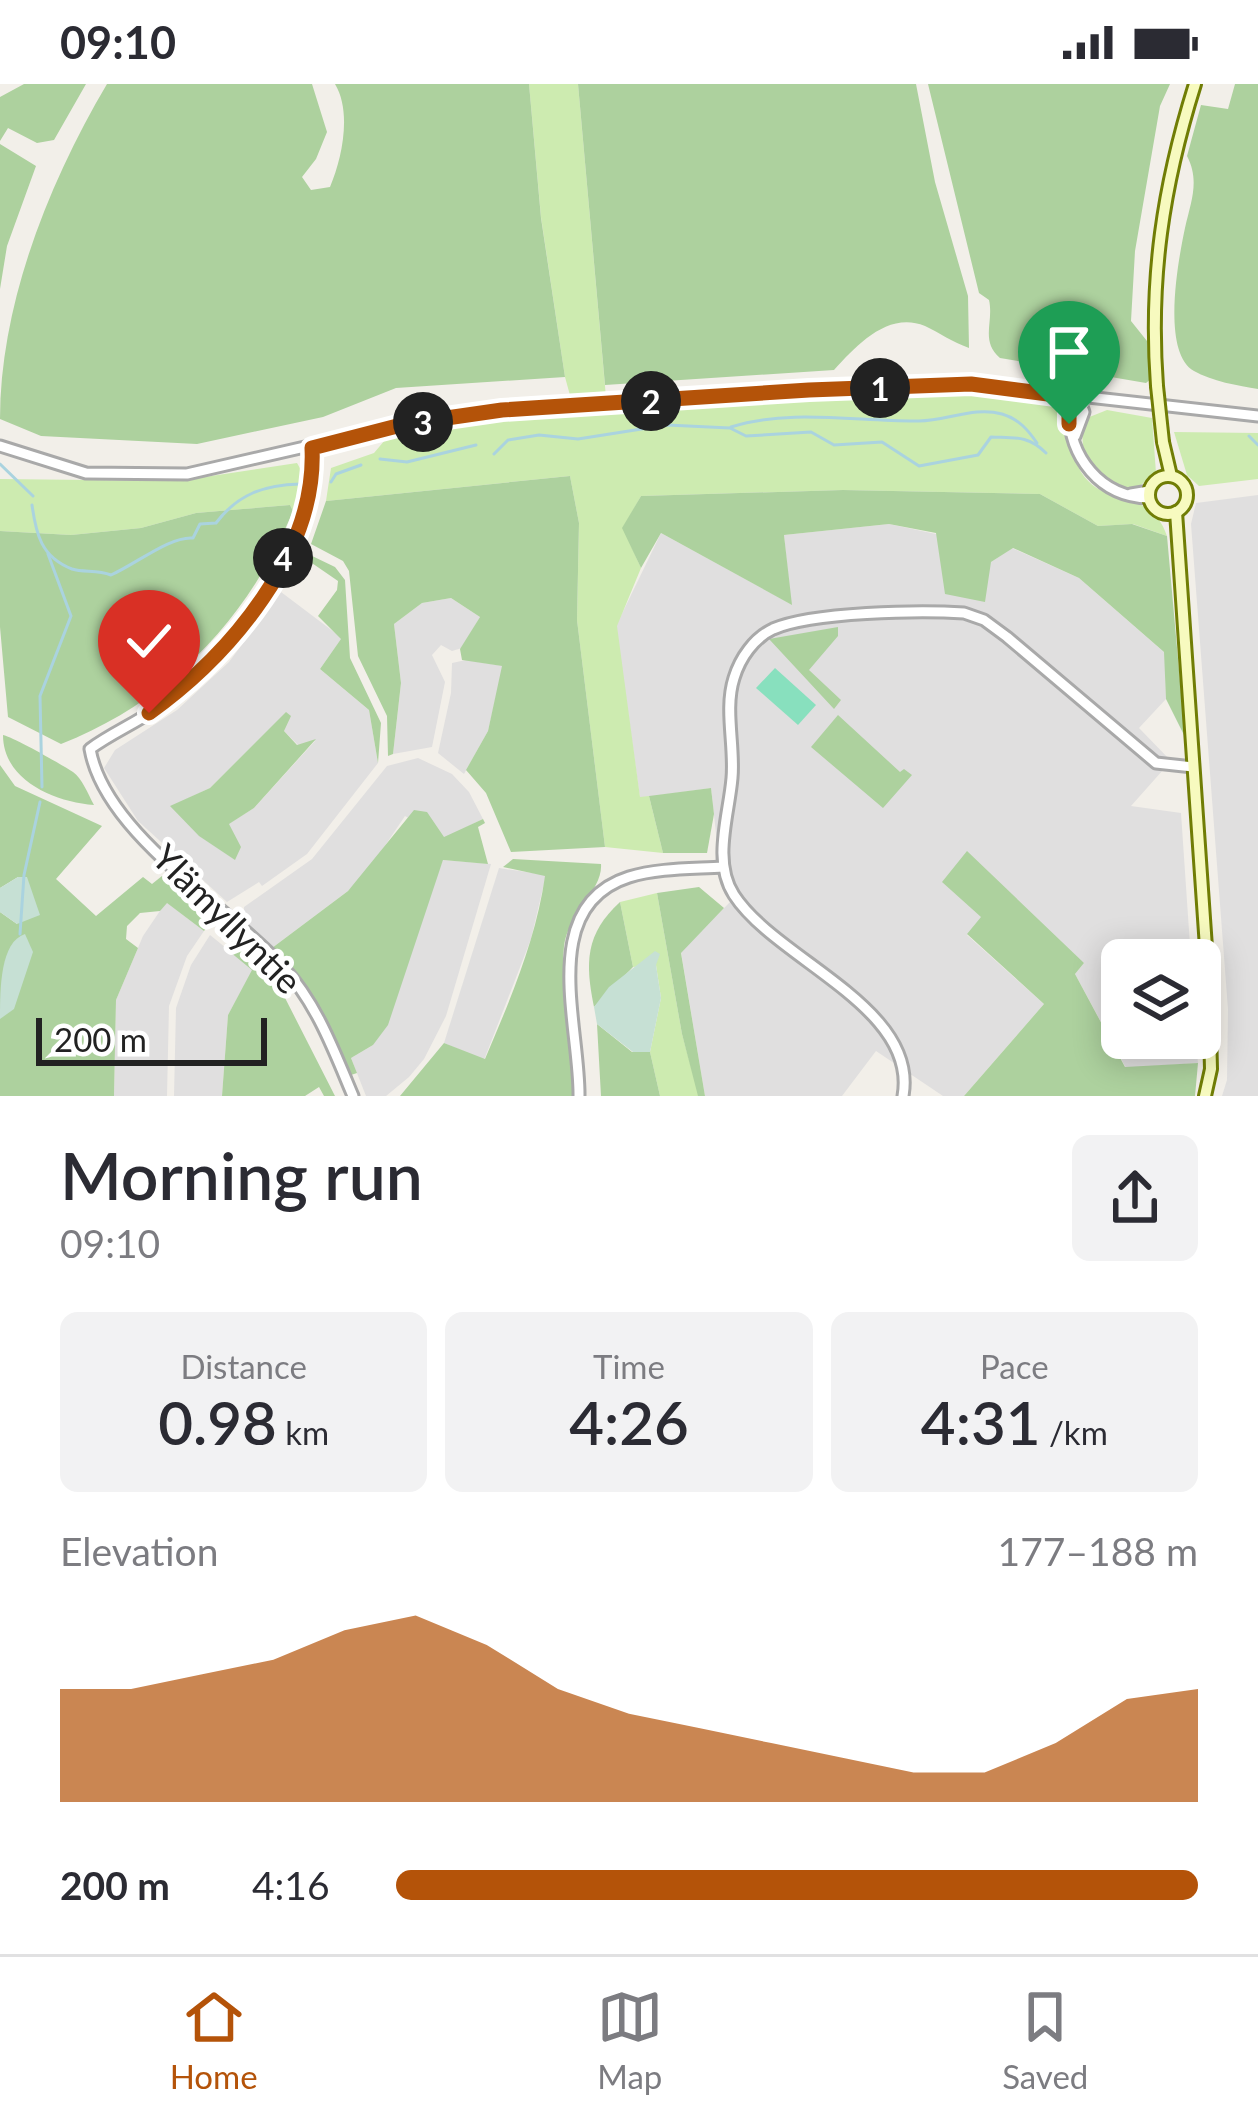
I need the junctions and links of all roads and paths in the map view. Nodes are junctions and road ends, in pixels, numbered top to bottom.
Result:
1 (1195, 84) edge
2 (1079, 398) junction
3 (1258, 416) edge
4 (0, 446) edge
5 (312, 448) junction
6 (1167, 476) junction
7 (1149, 495) junction
8 (1172, 512) junction
9 (1193, 763) junction
10 (723, 867) junction
11 (353, 1096) edge
12 (579, 1096) edge
13 (903, 1096) edge
14 (1205, 1096) edge

1 - 6 main road, bridge
2 - 3 street
2 - 5 street
2 - 7 street
4 - 5 street
5 - 11 street, Ylämyllyntie
6 - 7 main road
6 - 8 main road
7 - 8 main road
8 - 9 main road
9 - 10 street
9 - 14 main road
10 - 12 street
10 - 13 street

